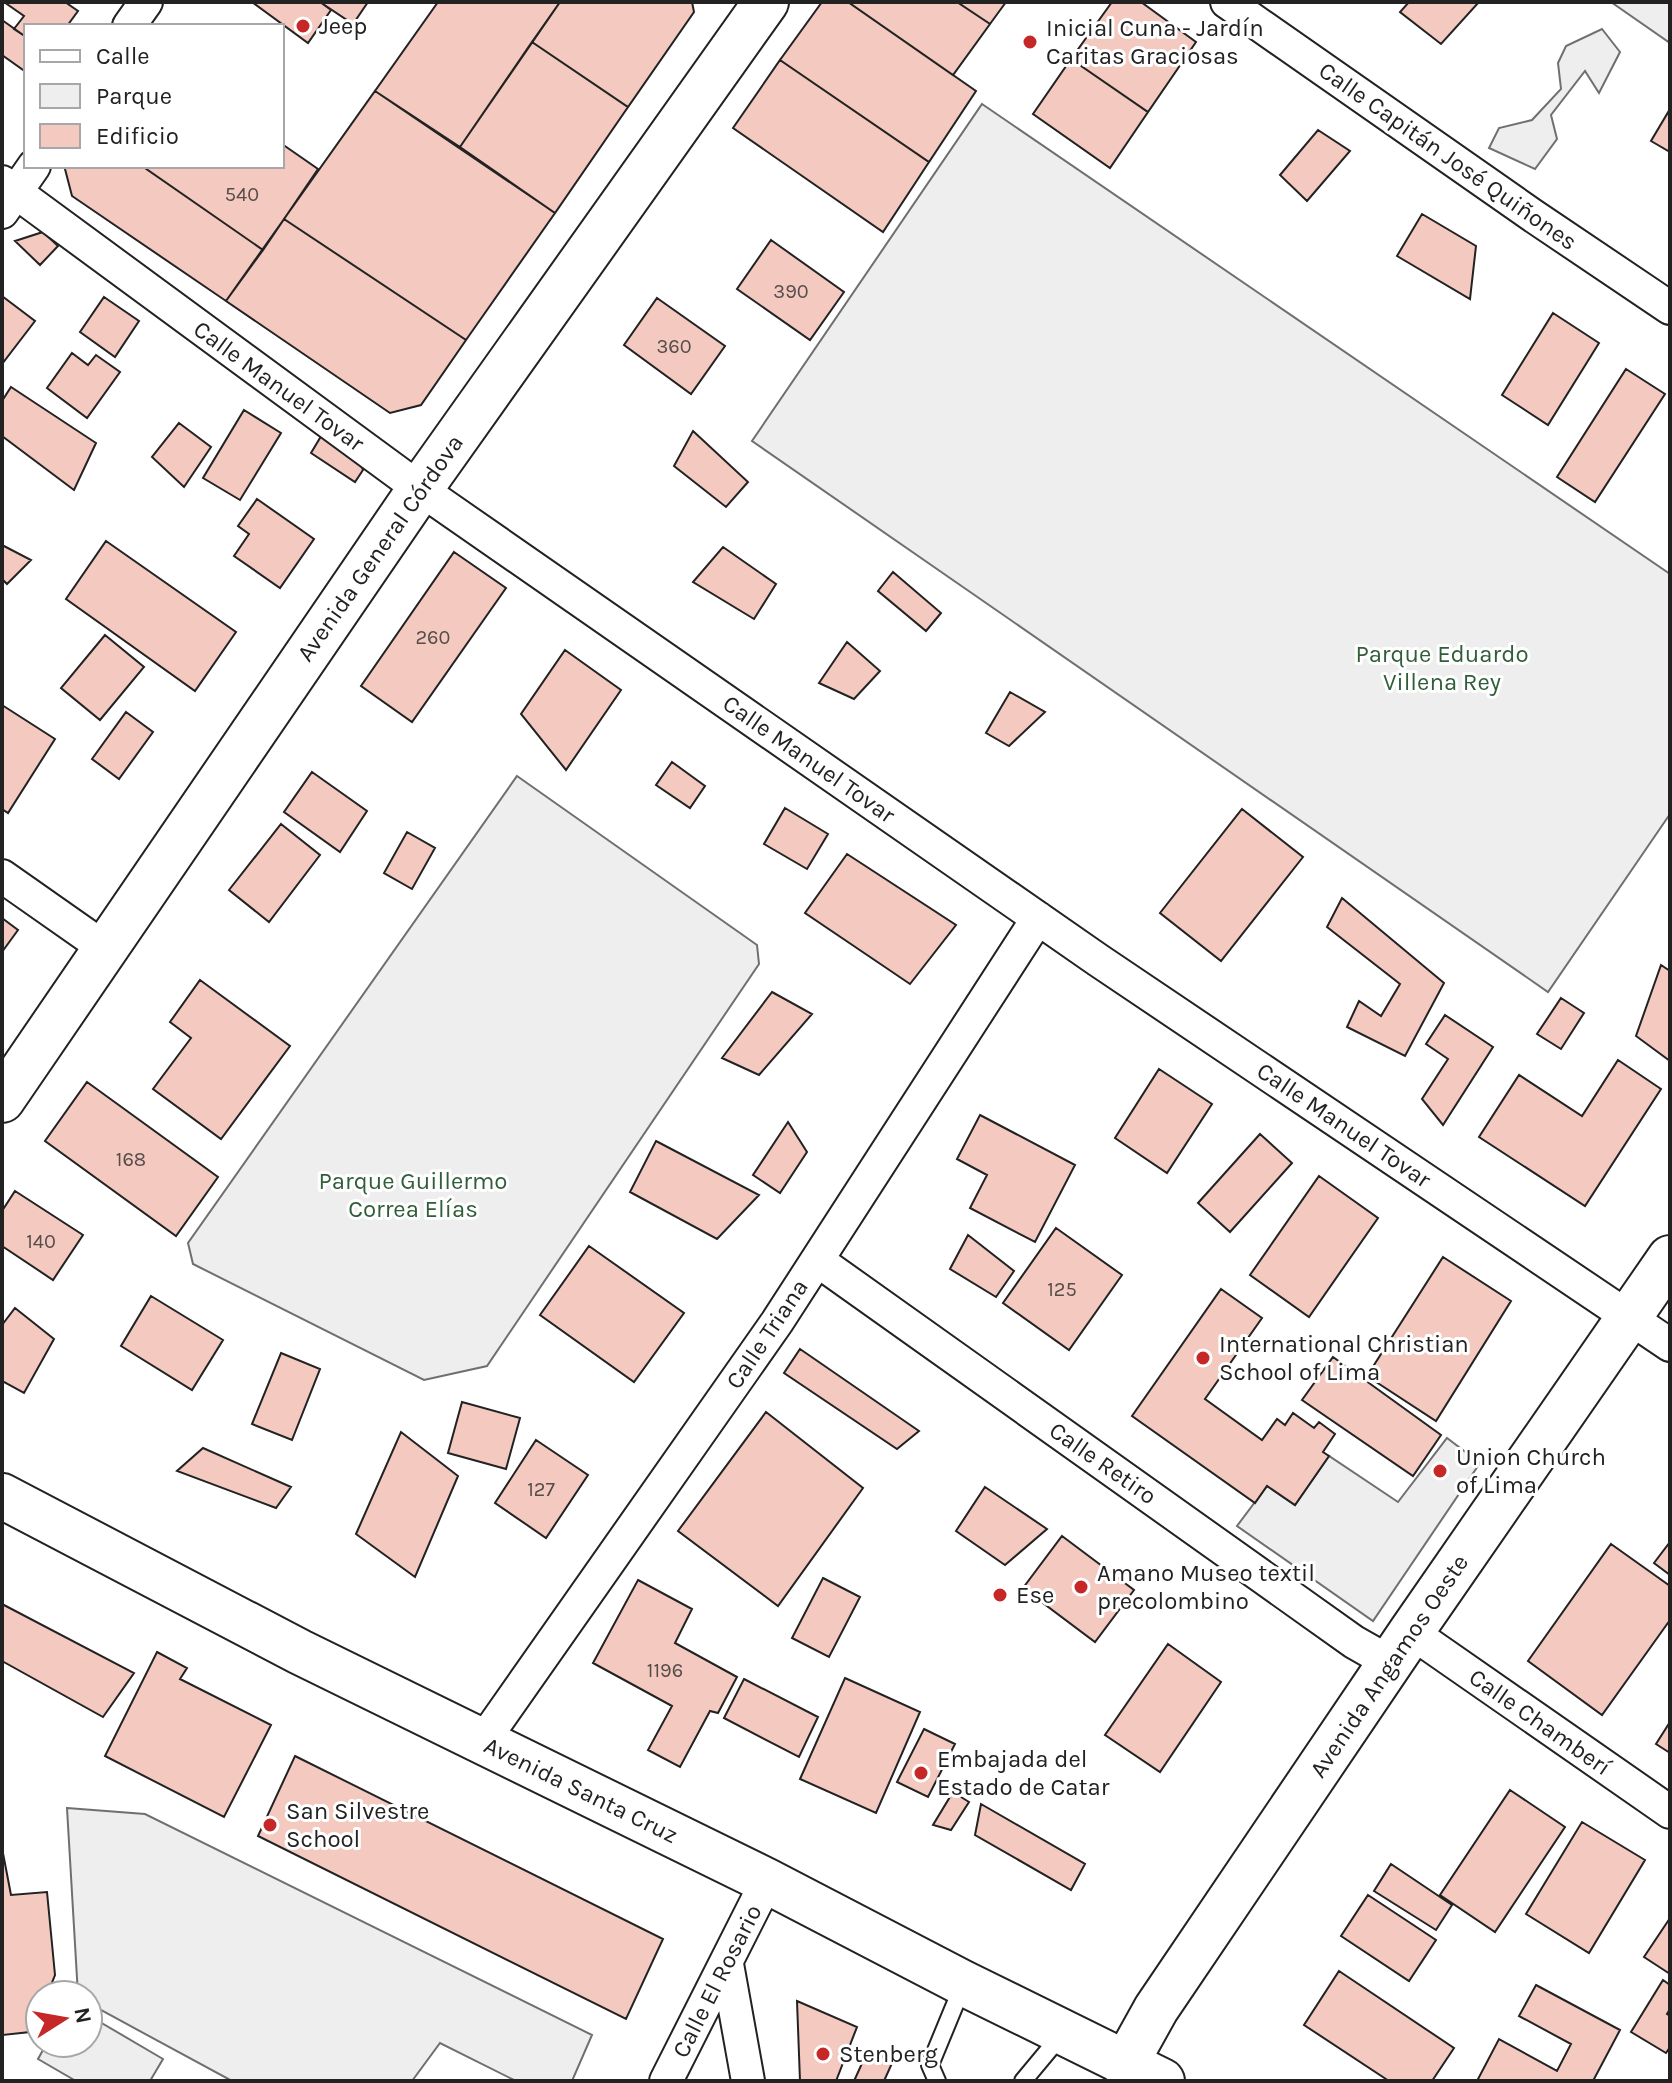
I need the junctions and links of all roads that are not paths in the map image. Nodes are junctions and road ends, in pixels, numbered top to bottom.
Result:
1 (146, 2) edge
2 (1227, 2) edge
3 (758, 5) edge
4 (130, 24) edge
5 (32, 168) edge
6 (7, 196) edge
7 (1670, 308) edge
8 (420, 489) junction
9 (2, 876) edge
10 (1038, 918) junction
11 (106, 949) junction
12 (2, 1100) edge
13 (1670, 1258) edge
14 (817, 1260) junction
15 (1630, 1316) junction
16 (1670, 1345) edge
17 (2, 1496) edge
18 (1401, 1648) junction
19 (483, 1741) junction
20 (1670, 1812) edge
21 (767, 1881) junction
22 (727, 1964) junction
23 (963, 1983) junction
24 (697, 2022) junction
25 (1064, 2031) junction
26 (742, 2045) junction
27 (1139, 2075) edge
28 (666, 2081) edge
29 (748, 2081) edge
30 (937, 2081) edge
31 (1023, 2081) edge

1 - 4 street
2 - 7 street, Calle Capitán José Quiñones
3 - 8 street, Avenida General Córdova
5 - 6 street
6 - 8 street, Calle Manuel Tovar
8 - 10 street, Calle Manuel Tovar
8 - 11 street, Avenida General Córdova
9 - 11 street
10 - 14 street, Calle Triana
10 - 15 street, Calle Manuel Tovar
11 - 12 street, Avenida General Córdova
13 - 15 street, Avenida Angamos Oeste
14 - 18 street, Calle Retiro
14 - 19 street, Calle Triana
15 - 16 street, Calle Manuel Tovar
15 - 18 street, Avenida Angamos Oeste
17 - 19 street, Avenida Santa Cruz
18 - 20 street, Calle Chamberí
18 - 27 street, Avenida Angamos Oeste
19 - 21 street, Avenida Santa Cruz
21 - 22 street, Calle El Rosario
21 - 23 street, Avenida Santa Cruz
22 - 24 street, Calle El Rosario
22 - 26 street
23 - 25 street, Avenida Santa Cruz
23 - 30 lane
24 - 26 street
24 - 28 street, Calle El Rosario
25 - 27 street, Avenida Santa Cruz
25 - 31 lane
26 - 29 street

